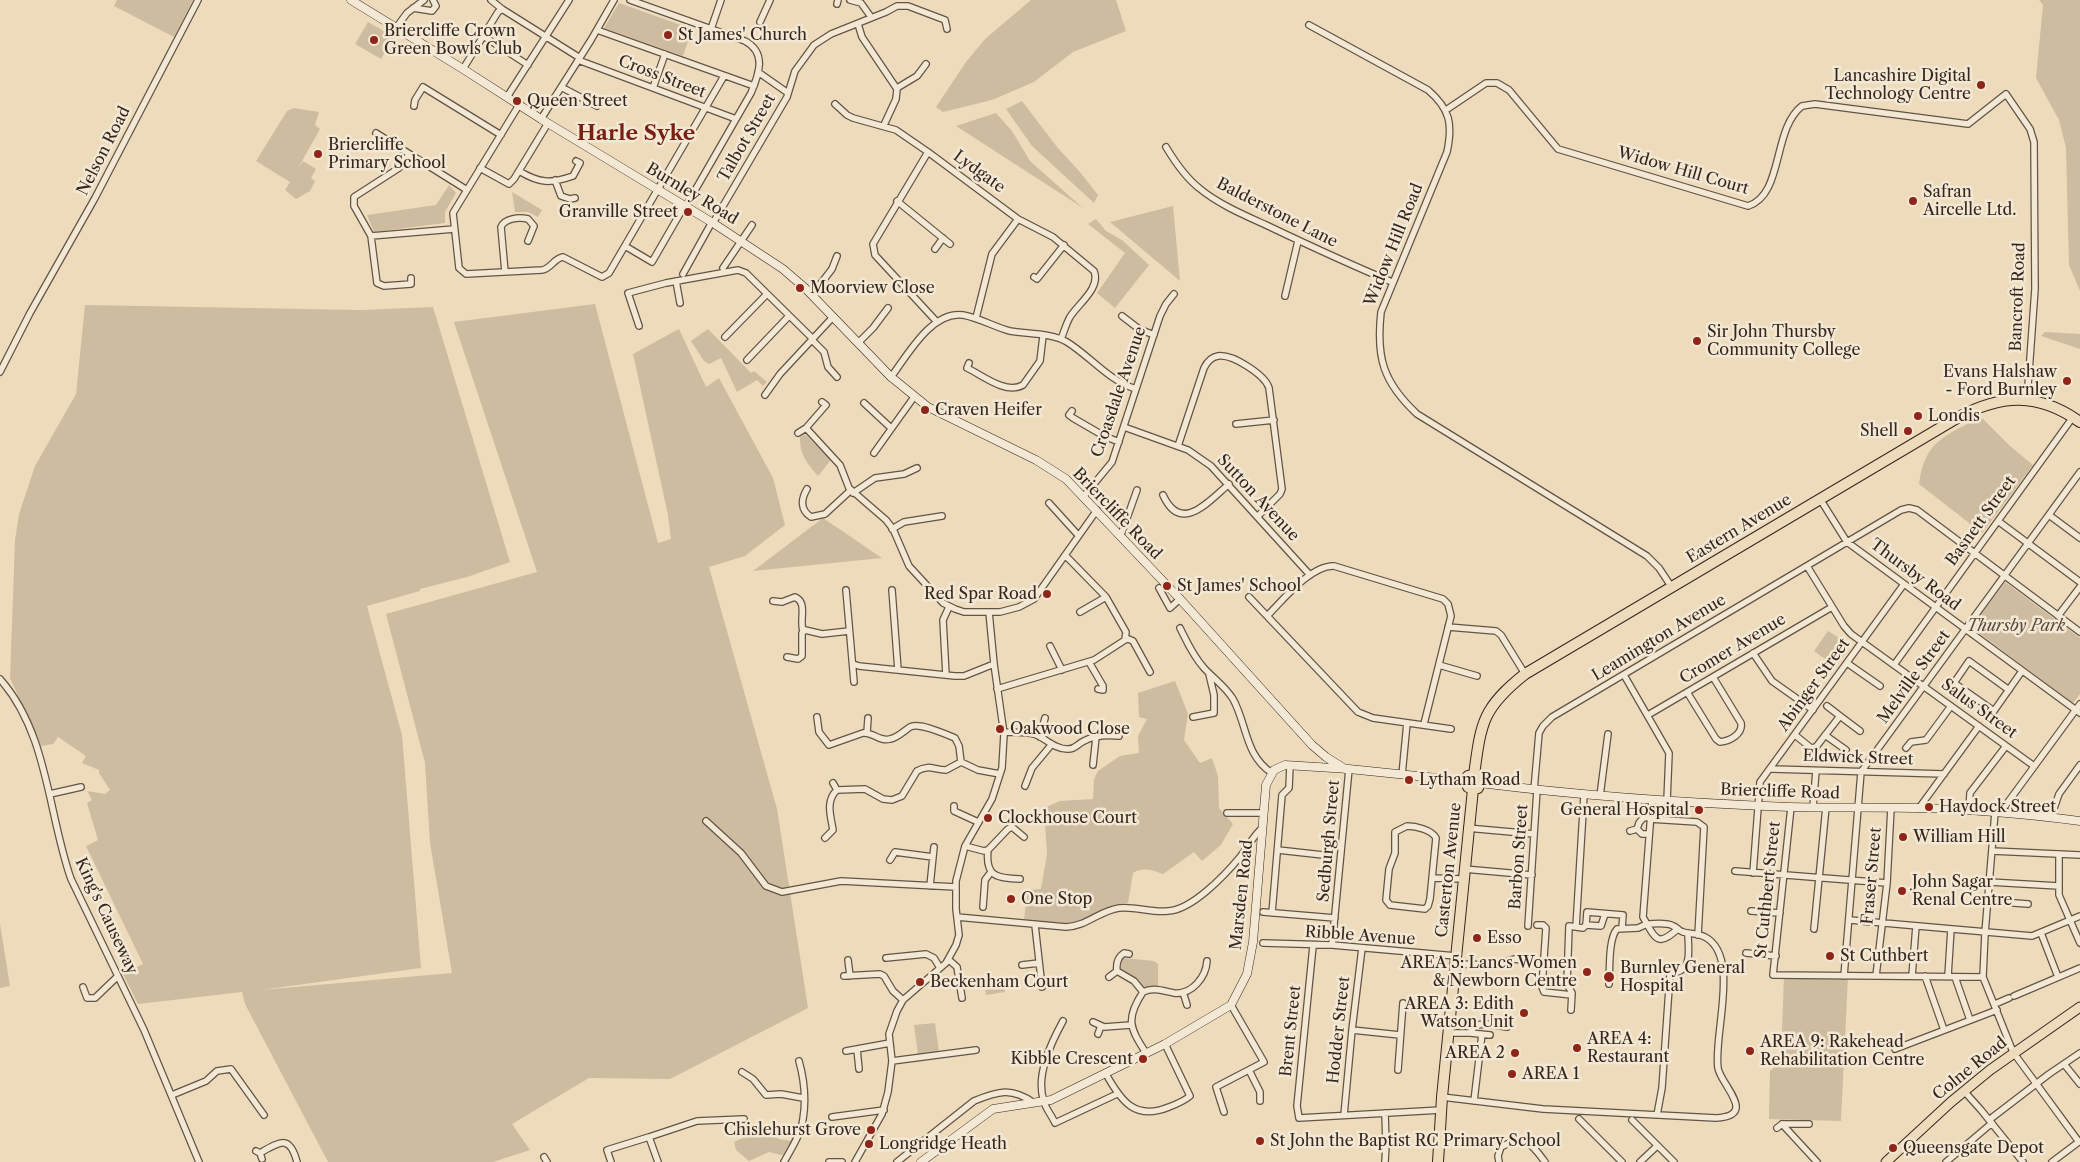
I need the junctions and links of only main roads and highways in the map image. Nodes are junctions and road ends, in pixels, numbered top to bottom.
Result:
1 (2076, 420) edge
2 (1473, 782) joint
3 (2080, 1006) edge
4 (1438, 1162) edge
5 (1886, 1162) edge

1 - 2 highway, Eastern Avenue
2 - 4 highway, Casterton Avenue
3 - 5 main road, Colne Road

